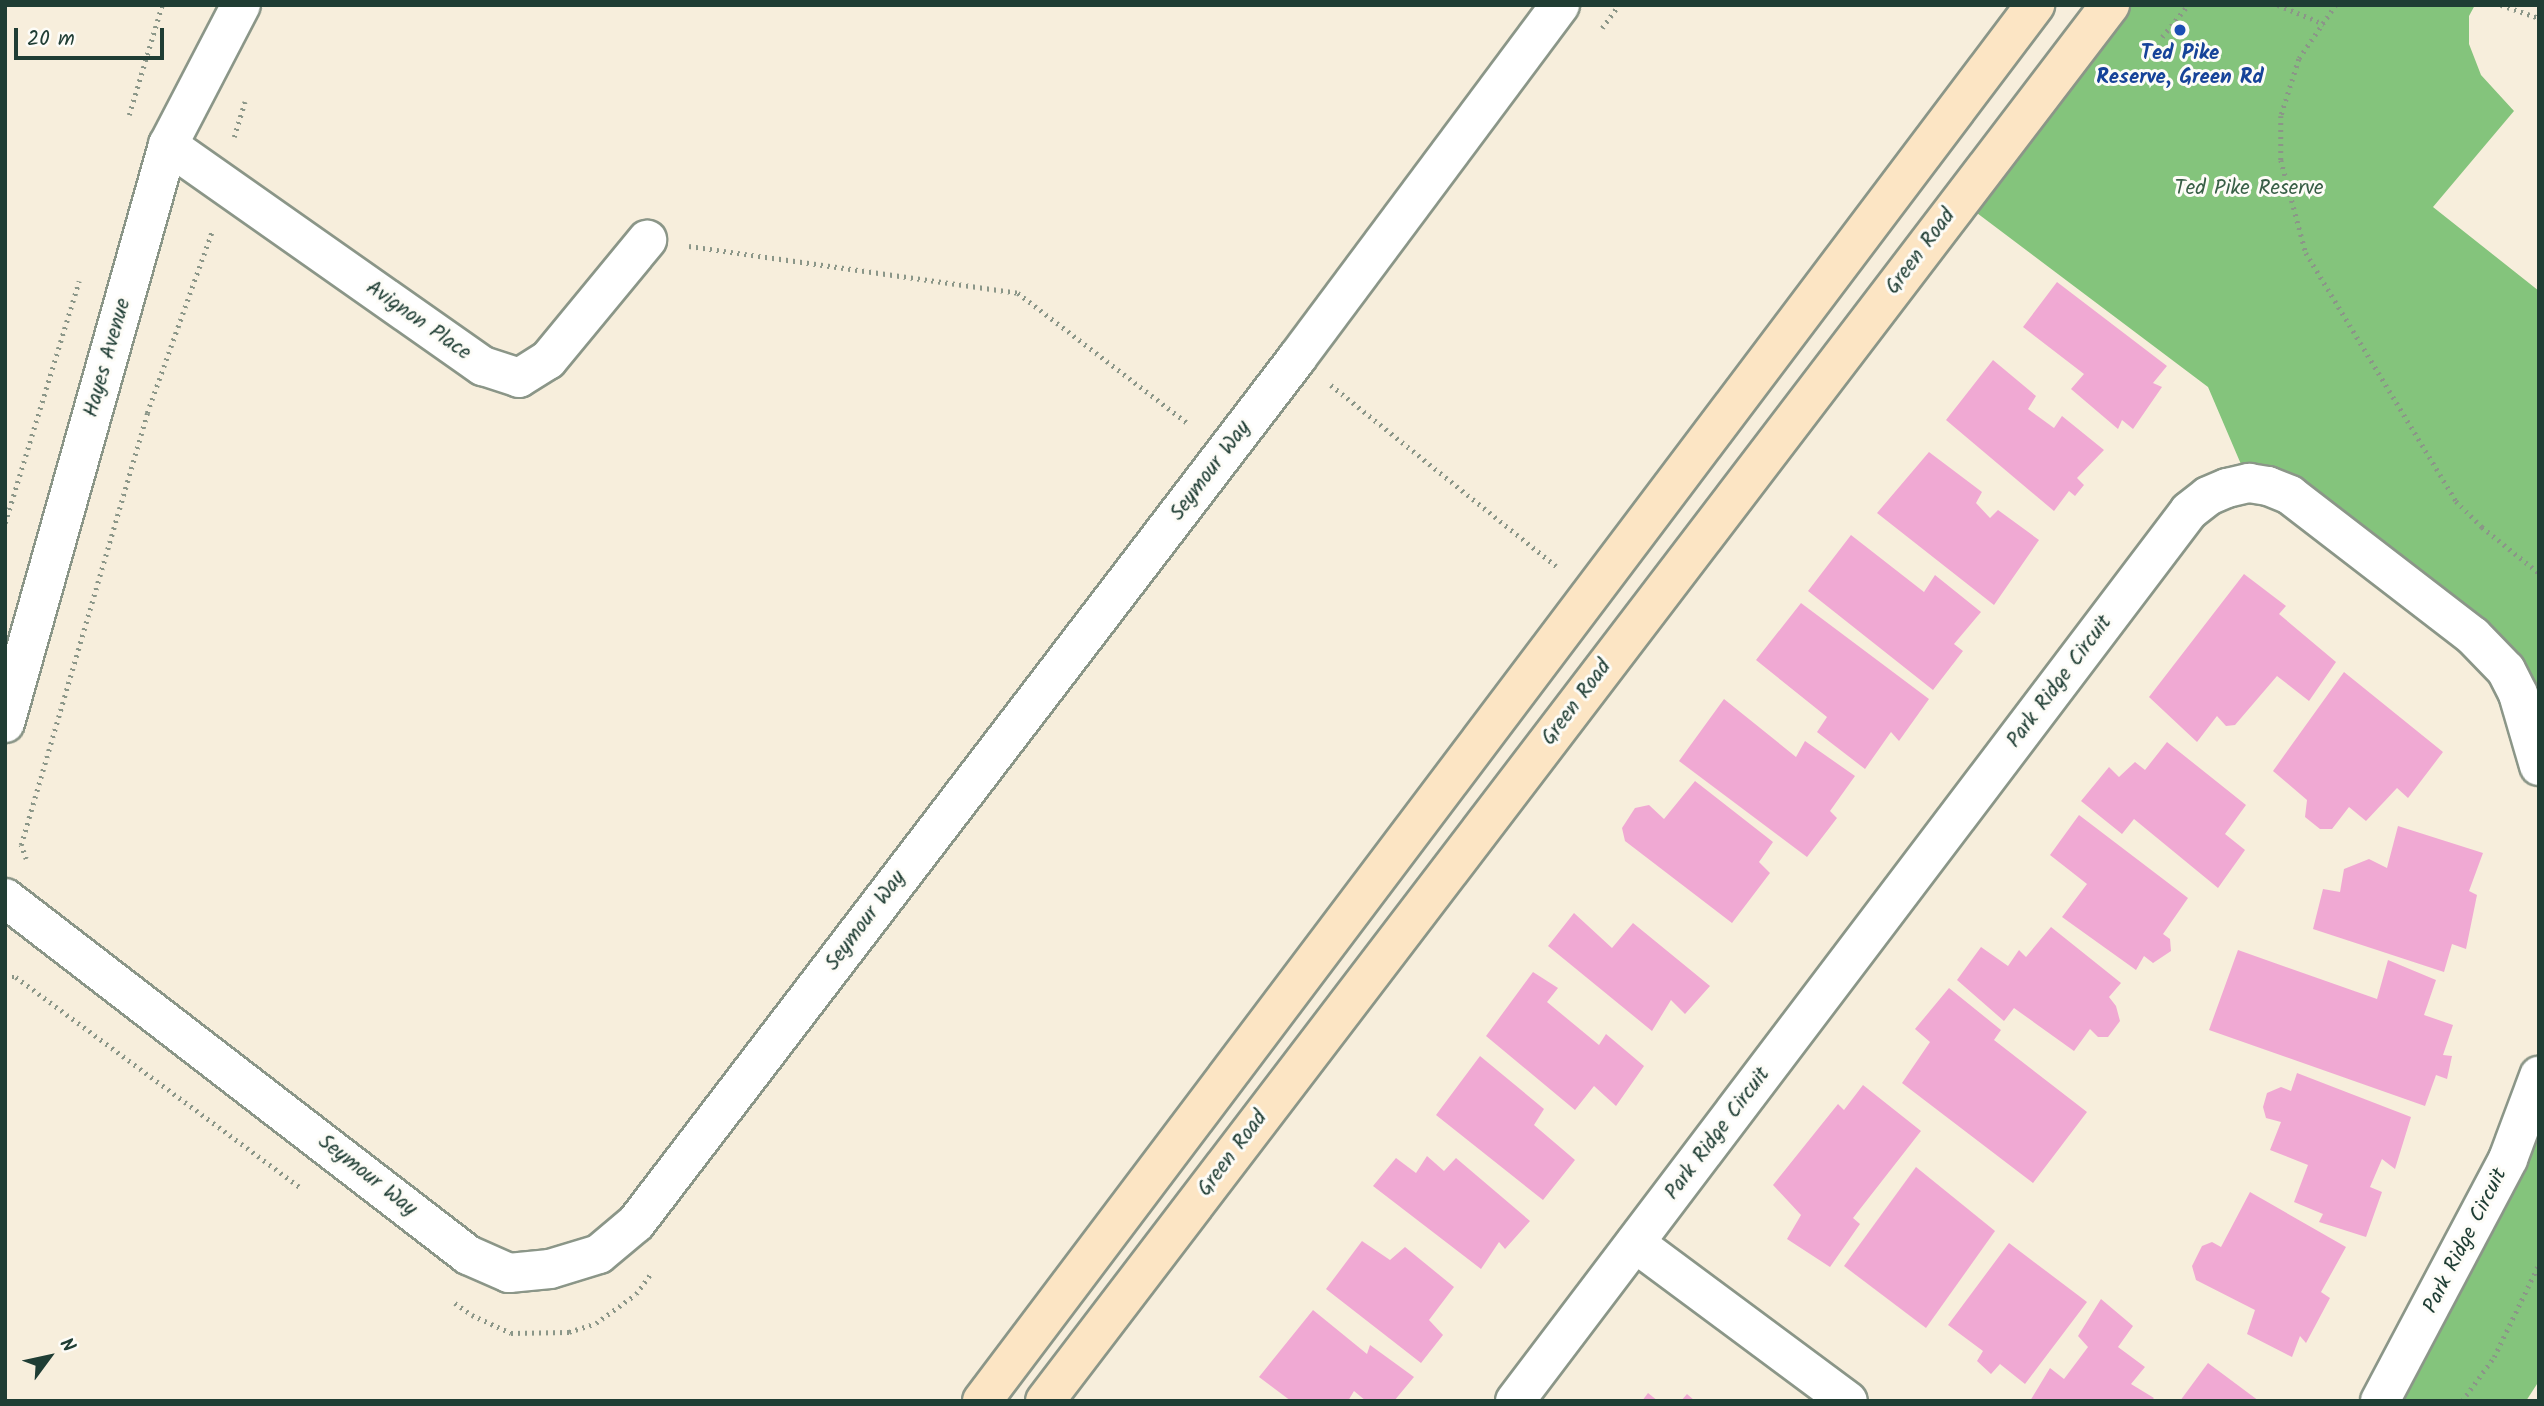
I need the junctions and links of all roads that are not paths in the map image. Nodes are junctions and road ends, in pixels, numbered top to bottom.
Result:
1 (241, 5) edge
2 (1560, 5) edge
3 (2035, 5) edge
4 (2110, 5) edge
5 (168, 145) junction
6 (647, 240) road end
7 (5, 723) edge
8 (2539, 766) edge
9 (7, 900) edge
10 (2539, 1076) edge
11 (1635, 1243) junction
12 (982, 1401) edge
13 (1045, 1401) edge
14 (1515, 1401) edge
15 (1848, 1401) edge
16 (2380, 1401) edge

1 - 5 street, Hayes Avenue
2 - 9 street, Seymour Way
3 - 12 main road
4 - 13 main road, Green Road
5 - 6 street, Avignon Place
5 - 7 street, Hayes Avenue
8 - 11 street, Park Ridge Circuit
10 - 16 street, Park Ridge Circuit
11 - 14 street, Park Ridge Circuit
11 - 15 street

